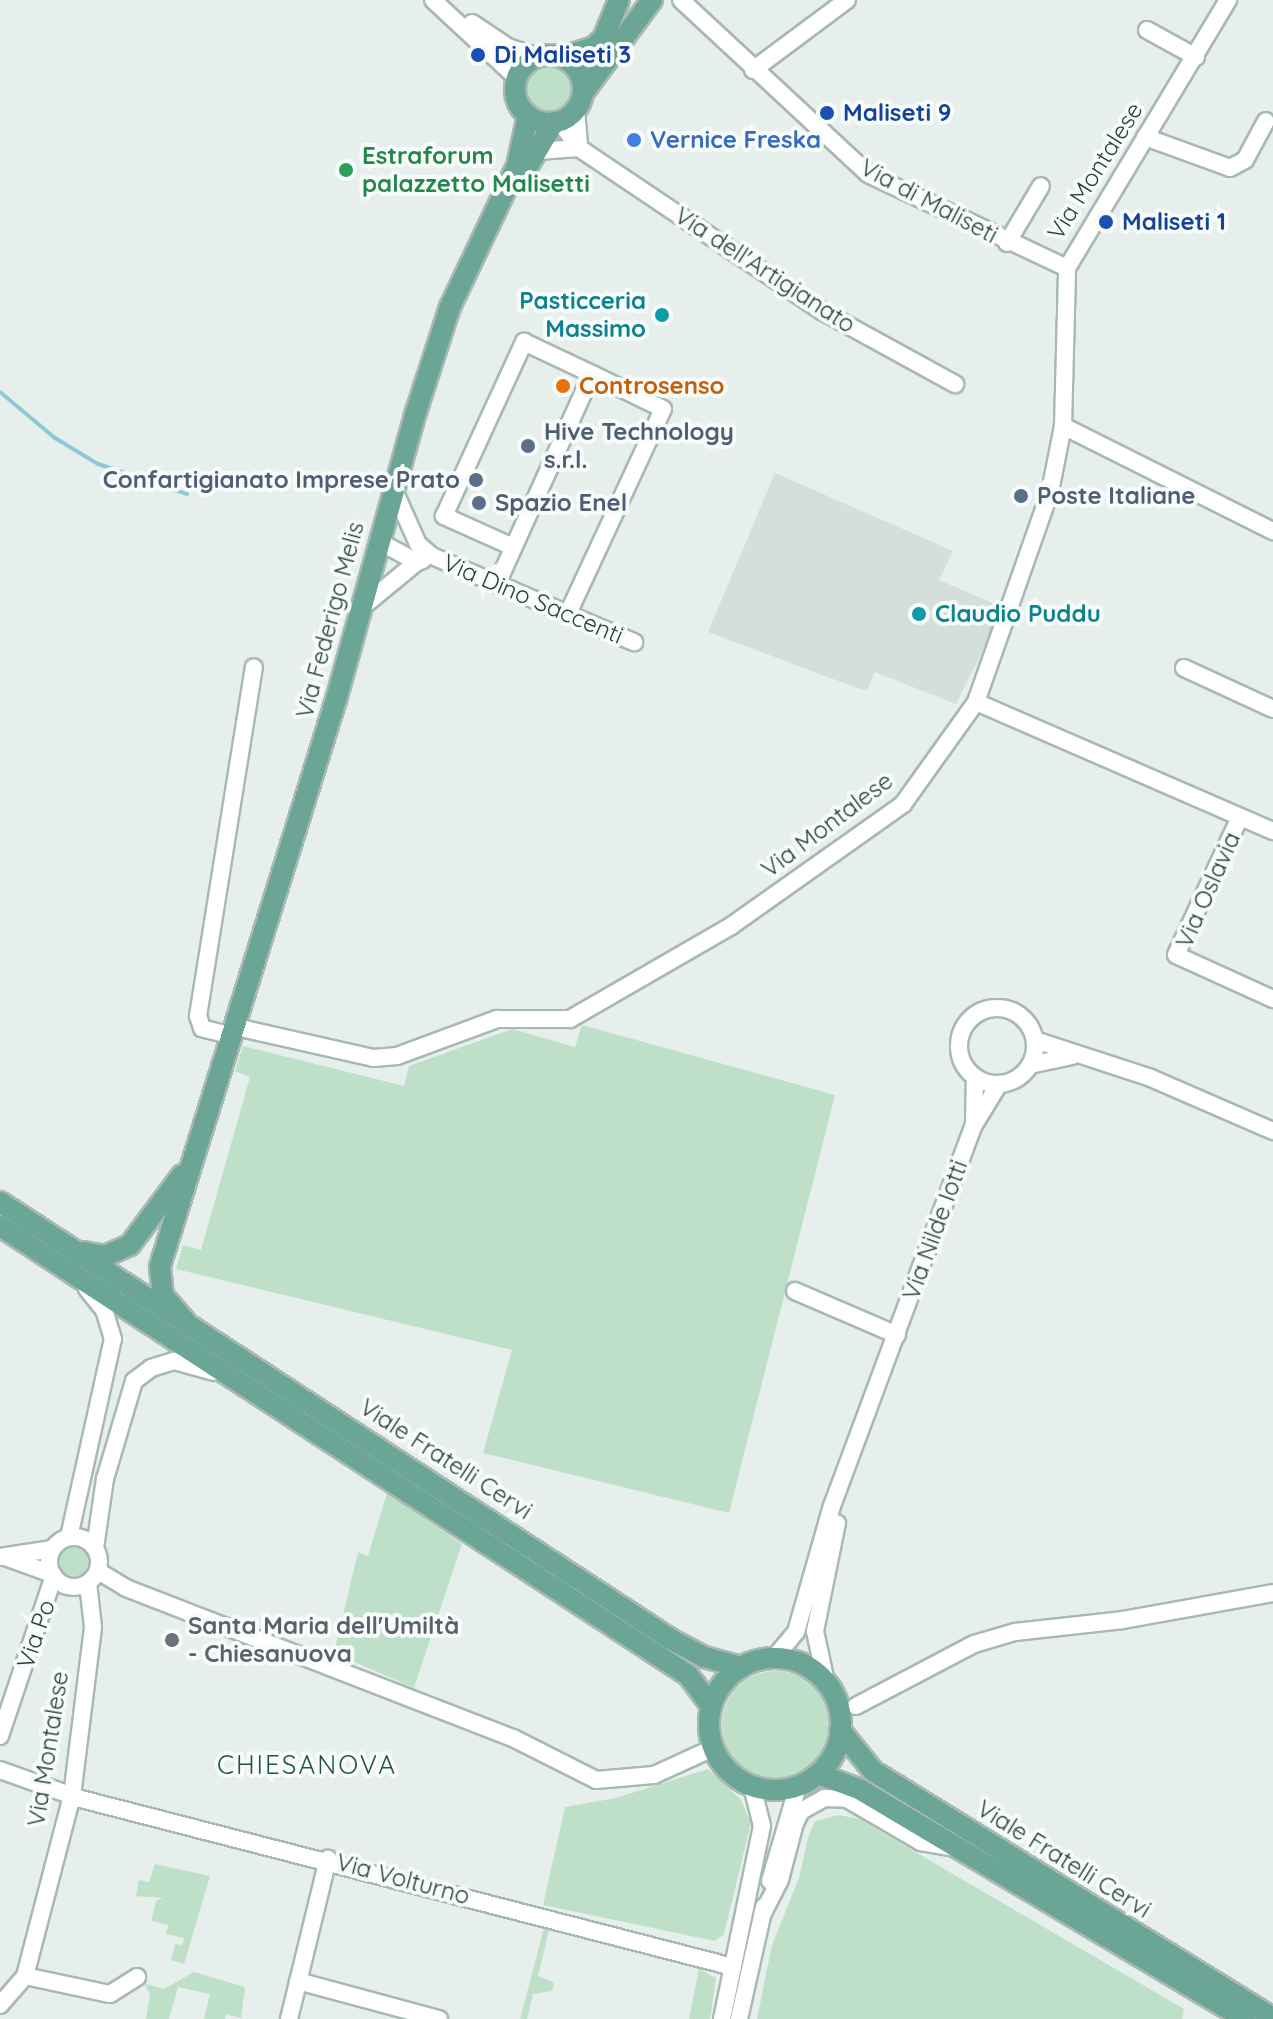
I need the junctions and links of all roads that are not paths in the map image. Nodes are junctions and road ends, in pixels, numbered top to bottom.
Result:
1 (619, 0) edge
2 (652, 0) edge
3 (670, 0) edge
4 (681, 0) edge
5 (847, 0) edge
6 (1228, 0) edge
7 (438, 4) edge
8 (698, 18) junction
9 (1147, 30) dead end
10 (538, 57) junction
11 (562, 57) junction
12 (1196, 57) junction
13 (753, 70) junction
14 (517, 78) junction
15 (568, 111) junction
16 (528, 115) junction
17 (1266, 121) dead end
18 (1145, 137) junction
19 (579, 148) junction
20 (538, 151) junction
21 (1041, 186) dead end
22 (485, 230) junction
23 (1007, 243) junction
24 (1067, 268) junction
25 (592, 374) junction
26 (955, 384) dead end
27 (1063, 426) junction
28 (393, 488) junction
29 (1272, 527) edge
30 (378, 541) junction
31 (418, 544) junction
32 (513, 547) junction
33 (425, 559) junction
34 (497, 584) junction
35 (360, 609) junction
36 (568, 614) junction
37 (634, 642) dead end
38 (254, 667) dead end
39 (1184, 668) dead end
40 (976, 702) junction
41 (1273, 709) edge
42 (1240, 817) junction
43 (1273, 831) edge
44 (1273, 999) edge
45 (234, 1032) junction
46 (1035, 1040) junction
47 (1072, 1056) junction
48 (1030, 1065) junction
49 (975, 1077) junction
50 (999, 1084) junction
51 (974, 1125) junction
52 (1273, 1131) edge
53 (189, 1166) junction
54 (0, 1202) edge
55 (0, 1226) edge
56 (68, 1246) junction
57 (75, 1276) junction
58 (795, 1291) dead end
59 (186, 1322) junction
60 (897, 1335) junction
61 (228, 1376) junction
62 (847, 1475) junction
63 (69, 1537) junction
64 (95, 1548) junction
65 (52, 1549) junction
66 (2, 1556) edge
67 (53, 1575) junction
68 (93, 1577) junction
69 (1273, 1593) edge
70 (775, 1657) junction
71 (741, 1667) junction
72 (826, 1682) junction
73 (711, 1706) junction
74 (856, 1706) dead end
75 (840, 1730) junction
76 (0, 1736) edge
77 (713, 1748) junction
78 (0, 1770) edge
79 (818, 1774) junction
80 (752, 1786) junction
81 (798, 1786) junction
82 (72, 1796) junction
83 (954, 1848) junction
84 (328, 1859) junction
85 (762, 1915) junction
86 (733, 1967) junction
87 (25, 1976) junction
88 (137, 1977) dead end
89 (298, 1981) junction
90 (0, 2005) edge
91 (390, 2012) edge
92 (1273, 2018) edge
93 (289, 2019) edge
94 (439, 2019) edge
95 (722, 2019) edge
96 (739, 2019) edge
97 (1245, 2019) edge

1 - 11 main road
2 - 15 main road, Via Federigo Melis
3 - 8 street, Via di Maliseti
4 - 8 street, Via di Maliseti
5 - 13 street
6 - 12 street, Via Montalese
7 - 10 street
7 - 14 street
8 - 13 street, Via di Maliseti
9 - 12 street
10 - 11 main road
10 - 14 main road
11 - 15 main road
12 - 18 street, Via Montalese
13 - 23 street, Via di Maliseti
14 - 16 main road, Via Federigo Melis
15 - 16 main road
15 - 19 street, Via dell'Artigianato
15 - 20 main road, Via Federigo Melis
16 - 22 main road, Via Federigo Melis
17 - 18 street
18 - 24 street, Via Montalese
19 - 20 street
19 - 26 street, Via dell'Artigianato
20 - 22 main road, Via Federigo Melis
21 - 23 street
22 - 28 main road, Via Federigo Melis
23 - 24 street, Via di Maliseti
24 - 27 street, Via Montalese
25 - 32 street
25 - 32 street
25 - 36 street
27 - 29 street
27 - 40 street, Via Montalese
28 - 30 main road, Via Federigo Melis
28 - 31 street, Via Dino Saccenti
30 - 31 street, Via Dino Saccenti
30 - 33 street, Via Dino Saccenti
30 - 35 main road, Via Federigo Melis
31 - 33 street, Via Dino Saccenti
32 - 34 street
33 - 34 street, Via Dino Saccenti
33 - 35 street, Via Dino Saccenti
34 - 36 street, Via Dino Saccenti
35 - 45 main road, Via Federigo Melis
36 - 37 street, Via Dino Saccenti
38 - 45 street, Via Montalese
39 - 41 street
40 - 42 street
40 - 45 street, Via Montalese
42 - 43 street
42 - 44 street, Via Oslavia
45 - 53 main road
46 - 47 street
46 - 48 street
46 - 49 street
47 - 48 street
47 - 52 street
48 - 50 street
49 - 50 street
49 - 51 street
50 - 51 street
51 - 60 street, Via Nilde Iotti
53 - 56 main road
53 - 59 main road
54 - 56 main road, Viale Fratelli Cervi
55 - 57 main road, Viale Fratelli Cervi
56 - 59 main road, Viale Fratelli Cervi
57 - 61 main road, Viale Fratelli Cervi
57 - 63 street
58 - 60 street, Via Nilde Iotti
59 - 71 main road, Viale Fratelli Cervi
60 - 62 street, Via Nilde Iotti
61 - 64 street, Via Montalese
61 - 73 main road, Viale Fratelli Cervi
62 - 70 street
62 - 72 street
63 - 64 street
63 - 65 street
64 - 68 street, Via Montalese
65 - 66 street
65 - 67 street
66 - 67 street
67 - 68 street
67 - 76 street, Via Po
68 - 77 street
68 - 82 street, Via Montalese
69 - 74 street
70 - 71 main road
70 - 72 main road
71 - 73 main road
72 - 75 main road, Viale Fratelli Cervi
73 - 77 main road
75 - 79 main road
75 - 92 main road, Viale Fratelli Cervi
77 - 80 main road
78 - 82 street, Via Volturno
79 - 81 main road
79 - 83 main road, Viale Fratelli Cervi
80 - 81 main road
80 - 86 street
81 - 85 street
82 - 84 street, Via Volturno
82 - 87 street, Via Montalese
83 - 85 street
83 - 97 main road, Viale Fratelli Cervi
84 - 86 street, Via Volturno
84 - 89 street
85 - 96 street
86 - 95 street
87 - 88 street
87 - 90 street, Via Montalese
89 - 91 street
89 - 93 street
91 - 94 street

